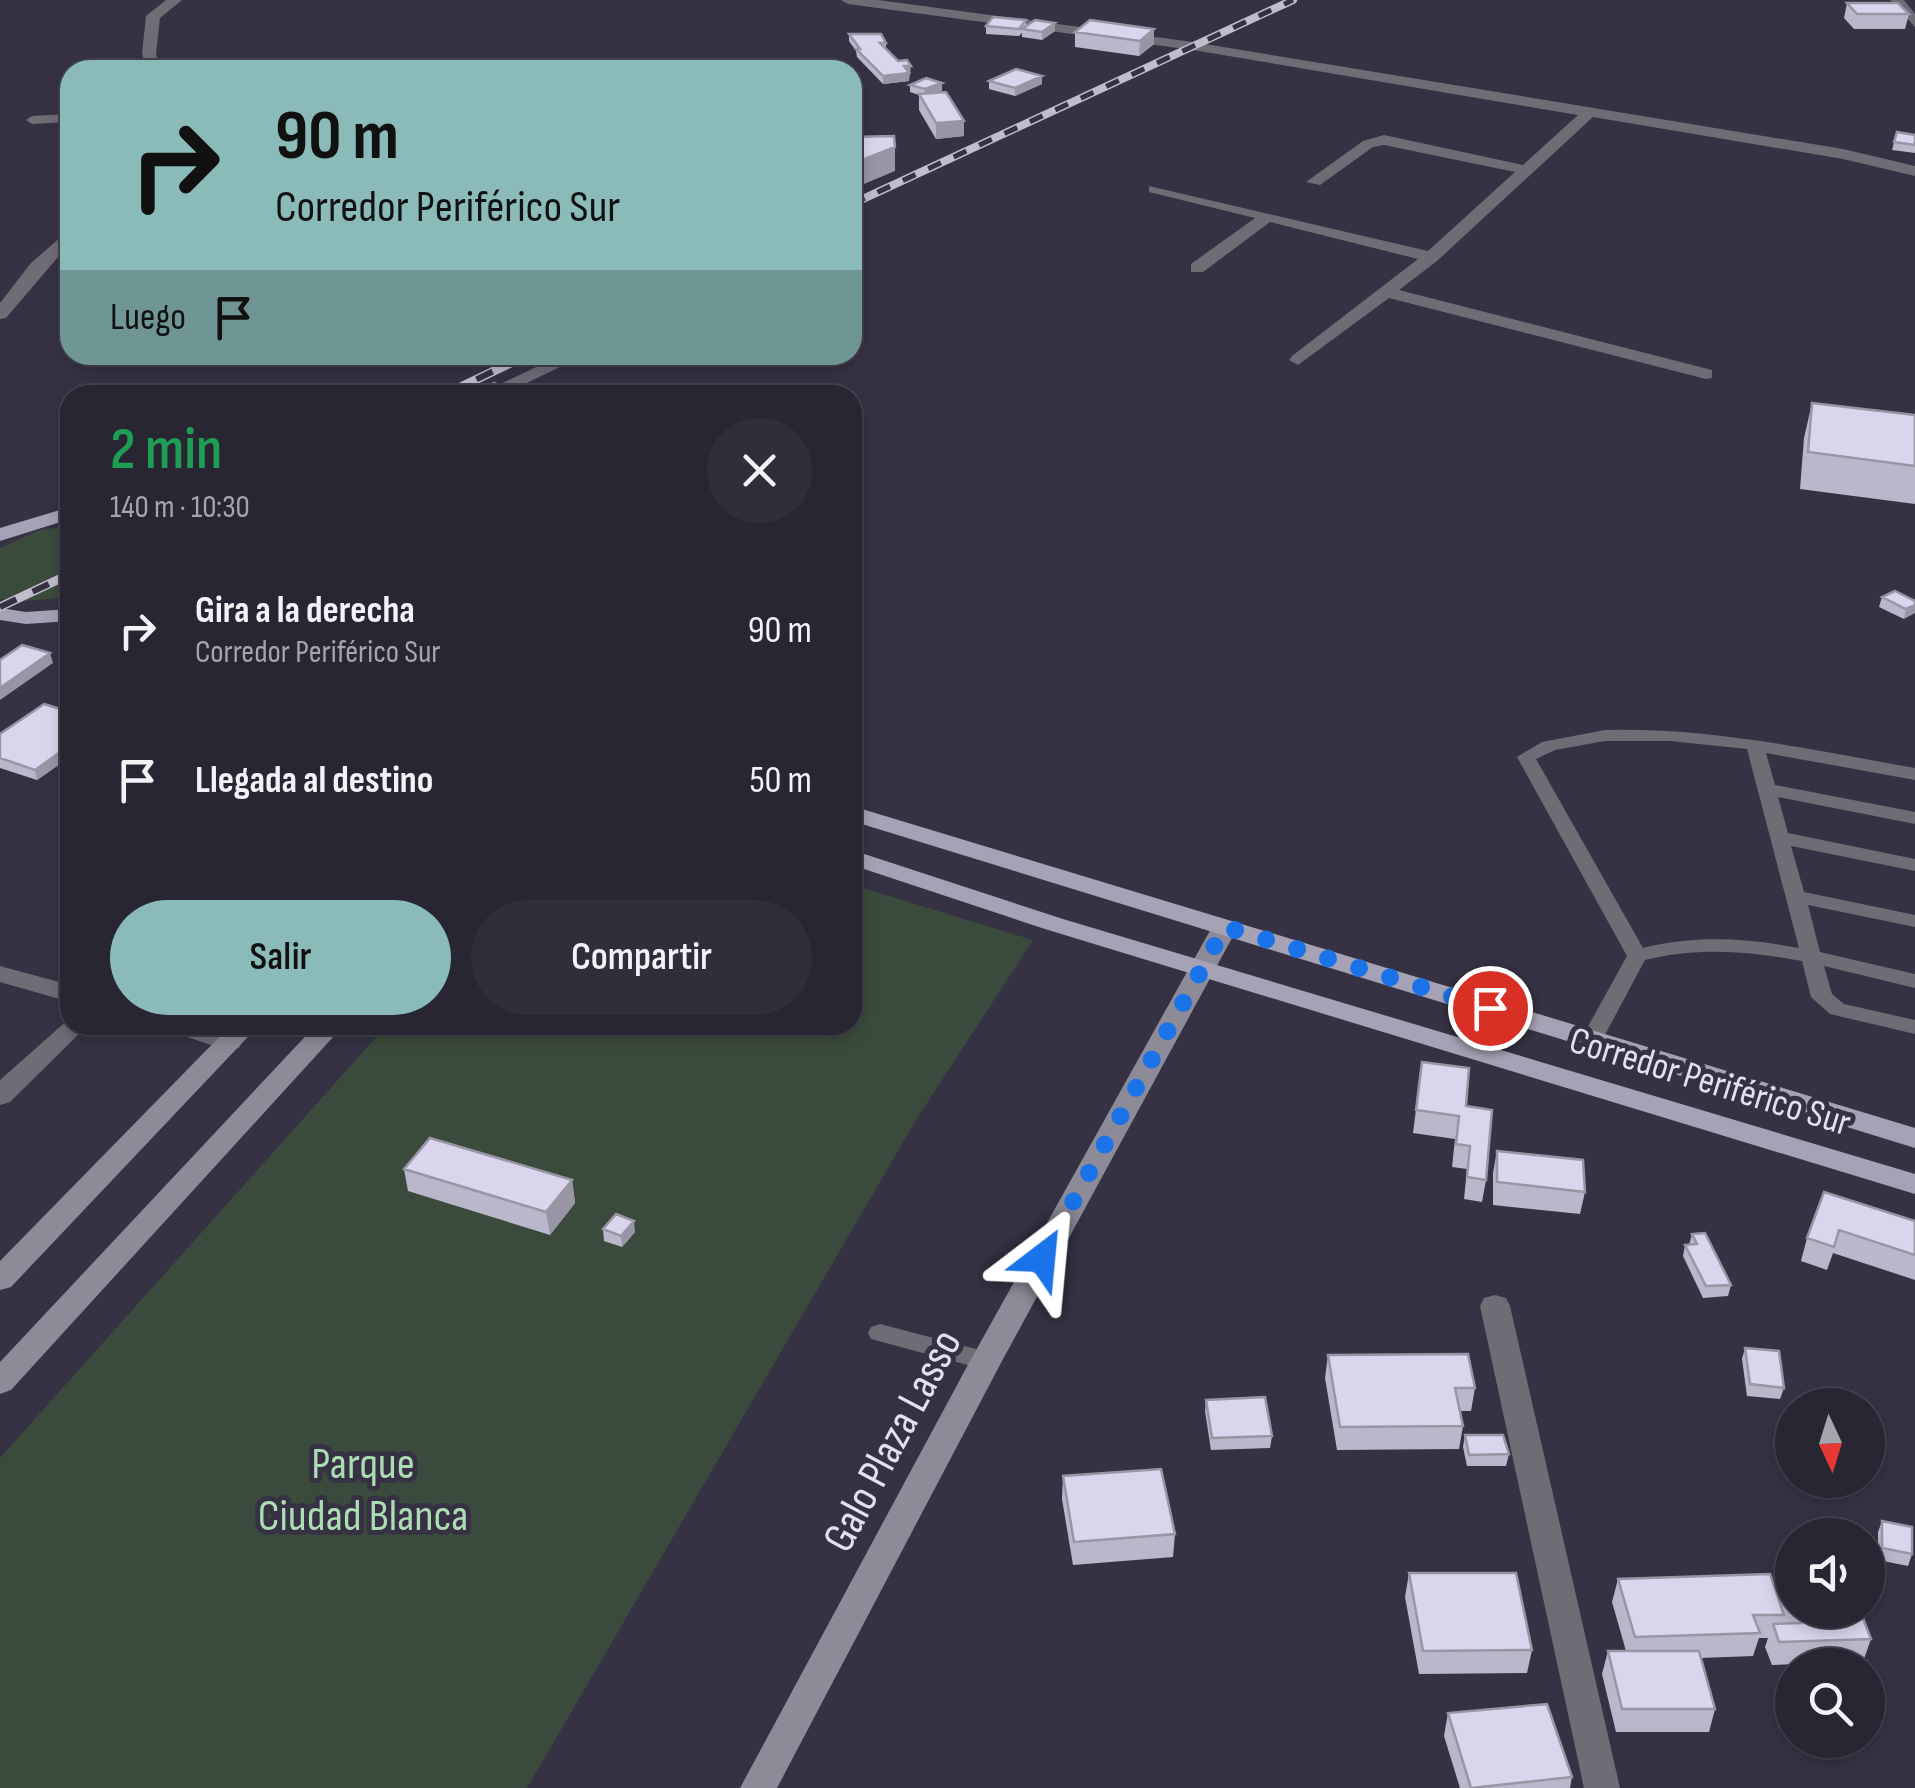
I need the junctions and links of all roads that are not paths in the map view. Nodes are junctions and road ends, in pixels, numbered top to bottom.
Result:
1 (174, 0) edge
2 (848, 0) edge
3 (1897, 0) edge
4 (1915, 23) edge
5 (152, 60) edge
6 (1590, 112) junction
7 (60, 119) edge
8 (32, 120) dead end
9 (1526, 170) junction
10 (1915, 171) edge
11 (1314, 182) dead end
12 (1154, 189) dead end
13 (1267, 217) junction
14 (60, 244) edge
15 (1431, 257) junction
16 (1197, 268) dead end
17 (1385, 292) junction
18 (0, 314) edge
19 (1298, 360) dead end
20 (554, 365) edge
21 (1706, 374) dead end
22 (510, 385) edge
23 (60, 515) edge
24 (0, 535) edge
25 (0, 614) edge
26 (60, 617) edge
27 (1755, 746) junction
28 (1915, 774) edge
29 (1765, 790) junction
30 (862, 816) edge
31 (1915, 818) edge
32 (1778, 837) junction
33 (862, 860) edge
34 (1915, 865) edge
35 (1794, 896) junction
36 (1915, 921) edge
37 (1225, 927) junction
38 (1636, 956) junction
39 (1812, 958) junction
40 (1201, 966) junction
41 (0, 974) edge
42 (1915, 982) edge
43 (60, 991) edge
44 (1915, 1027) edge
45 (64, 1035) edge
46 (237, 1035) edge
47 (322, 1035) edge
48 (1592, 1039) junction
49 (0, 1096) edge
50 (1915, 1138) edge
51 (1915, 1184) edge
52 (0, 1279) edge
53 (1495, 1306) dead end
54 (880, 1333) dead end
55 (986, 1361) junction
56 (0, 1382) edge
57 (758, 1788) edge
58 (1602, 1788) edge

1 - 5 street
2 - 6 street
3 - 4 street
6 - 9 street
6 - 10 street
7 - 8 lane
9 - 11 street
9 - 15 street
12 - 13 street
13 - 15 street
13 - 16 street
14 - 18 street
15 - 17 street
17 - 19 street
17 - 21 street
20 - 22 street
23 - 24 main road
25 - 26 main road
27 - 28 lane
27 - 29 lane
27 - 38 lane
29 - 31 lane
29 - 32 lane
30 - 37 main road, Corredor Periférico Sur
32 - 34 lane
32 - 35 lane
33 - 40 main road, Corredor Periférico Sur
35 - 36 lane
35 - 39 lane
37 - 40 street, Galo Plaza Lasso
37 - 48 main road, Corredor Periférico Sur
38 - 39 lane
38 - 48 lane
39 - 42 lane
39 - 44 lane
40 - 51 main road, Corredor Periférico Sur
40 - 55 street, Galo Plaza Lasso
41 - 43 street
45 - 49 street
46 - 52 street
47 - 56 street
48 - 50 main road, Corredor Periférico Sur
53 - 58 street
54 - 55 lane
55 - 57 street, Galo Plaza Lasso

